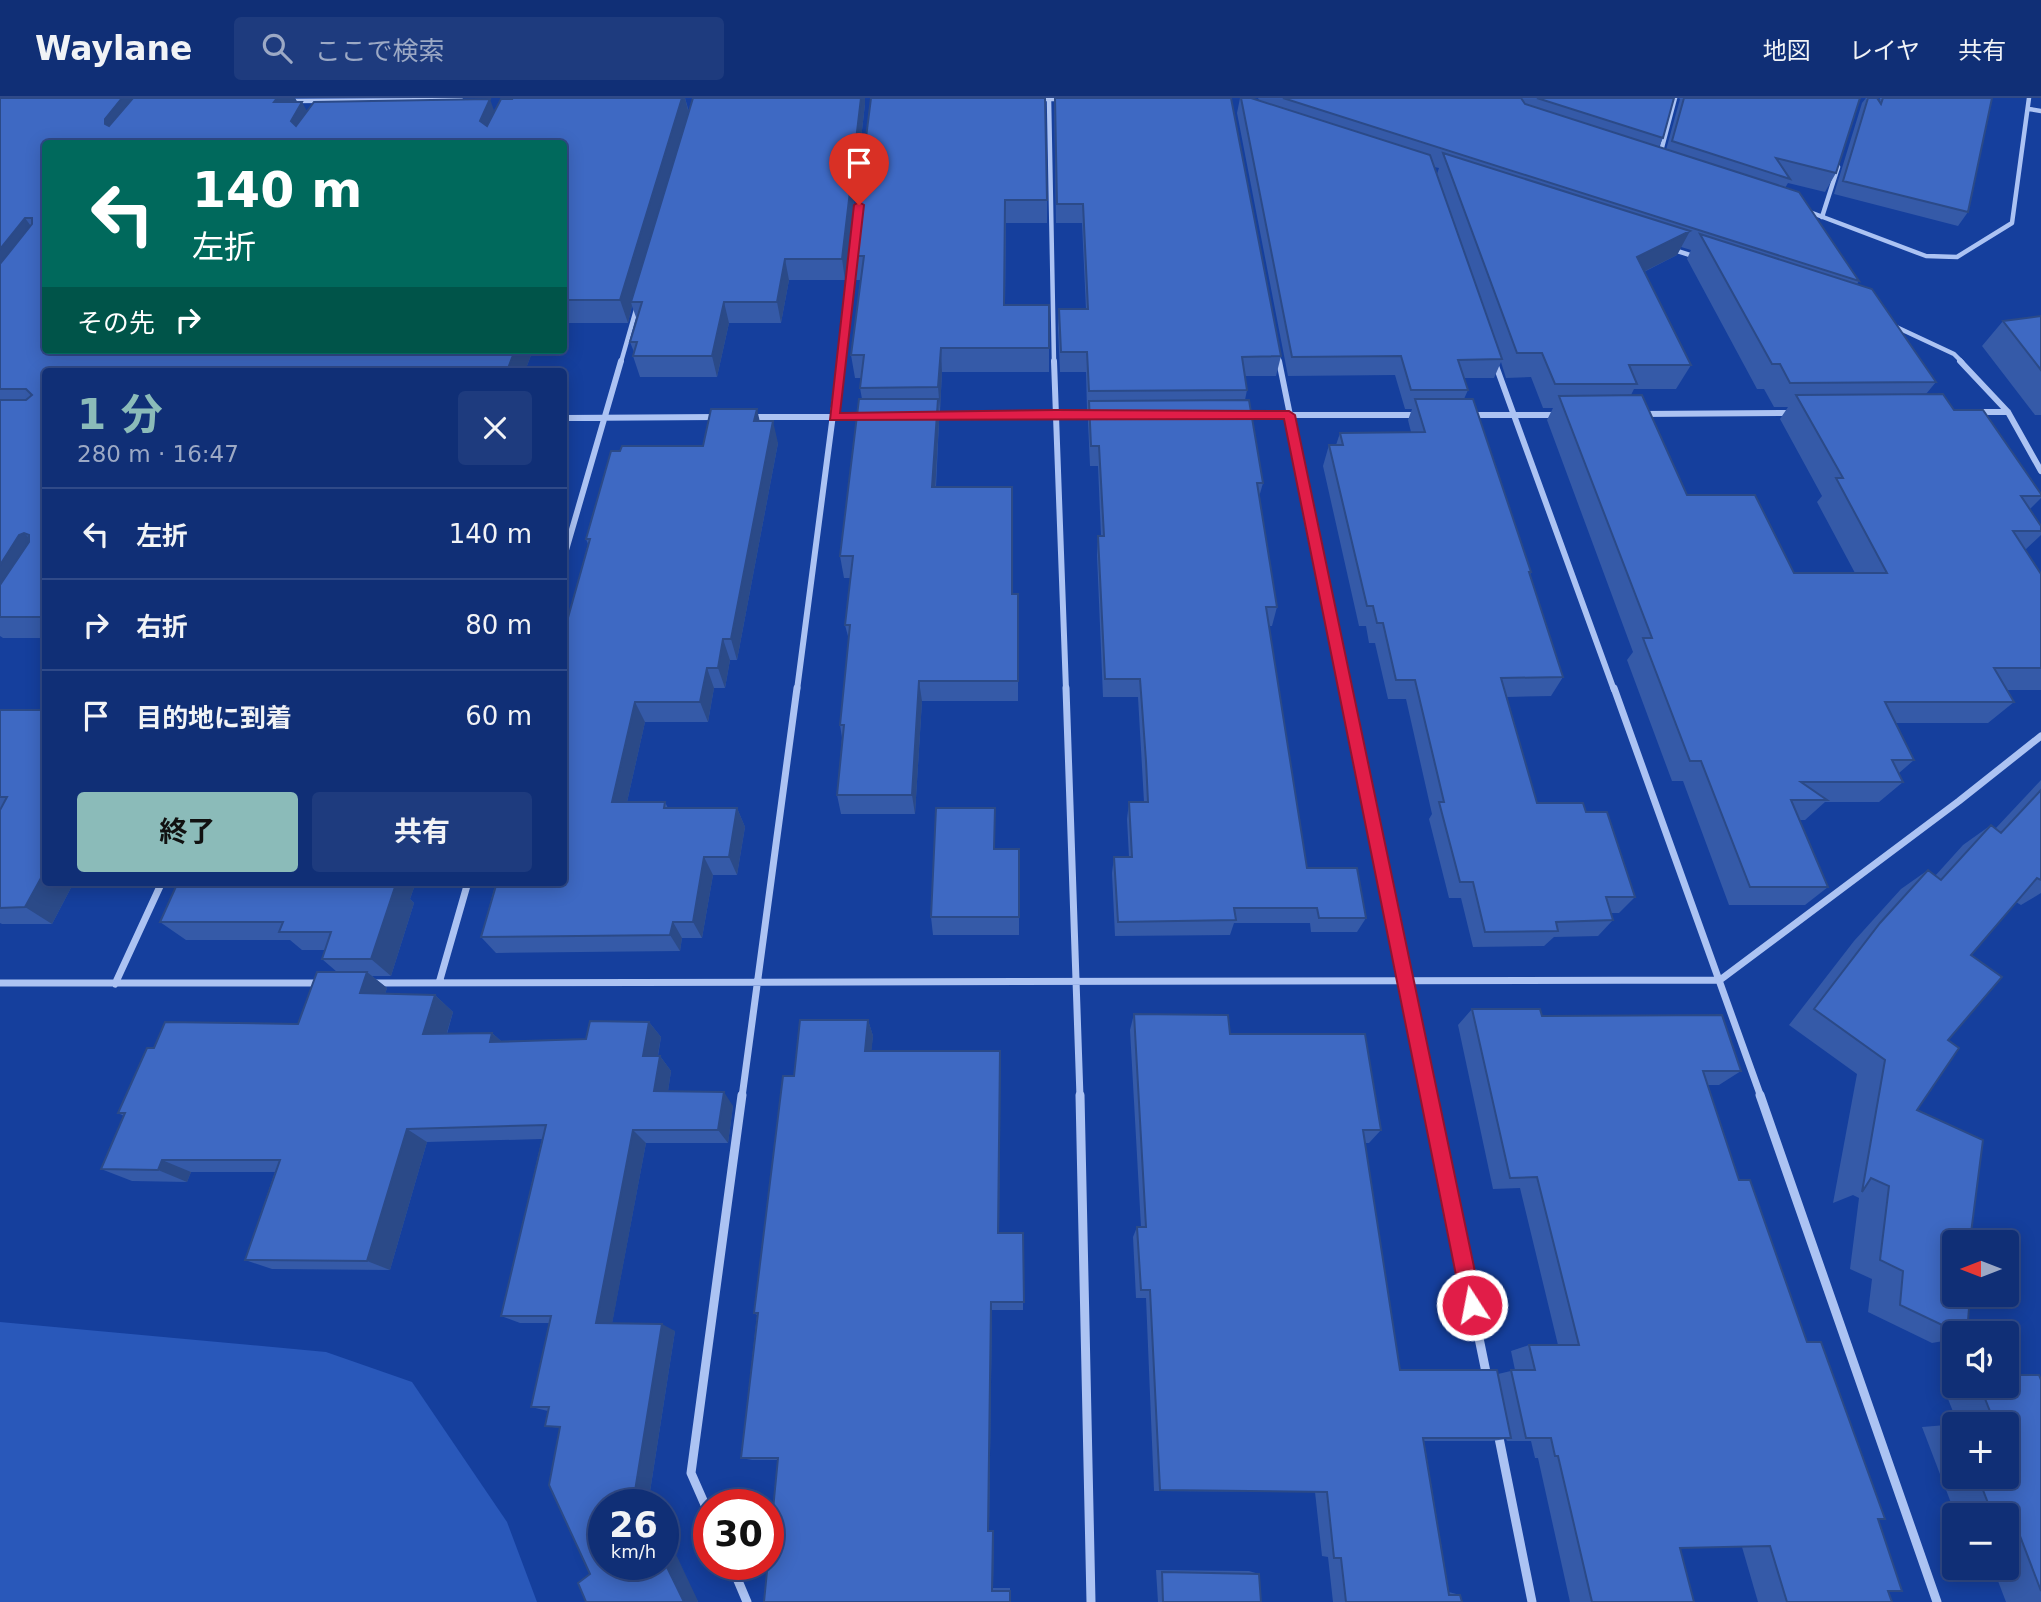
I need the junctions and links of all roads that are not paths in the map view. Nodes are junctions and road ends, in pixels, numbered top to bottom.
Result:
1 (1675, 98) edge
2 (2029, 98) edge
3 (373, 99) edge
4 (1036, 99) edge
5 (1049, 99) edge
6 (1076, 99) edge
7 (474, 100) edge
8 (279, 101) edge
9 (334, 101) junction
10 (2029, 109) junction
11 (327, 111) edge
12 (2041, 111) edge
13 (1658, 162) edge
14 (1839, 164) edge
15 (1797, 208) edge
16 (1822, 217) junction
17 (855, 237) edge
18 (1667, 248) edge
19 (1707, 261) edge
20 (640, 299) edge
21 (1890, 325) edge
22 (1276, 348) edge
23 (1491, 351) edge
24 (1967, 412) edge
25 (2008, 412) junction
26 (1802, 413) edge
27 (1055, 414) junction
28 (1110, 414) edge
29 (1637, 414) edge
30 (1234, 415) edge
31 (1289, 415) junction
32 (1421, 415) edge
33 (1460, 415) edge
34 (1513, 415) junction
35 (1568, 415) edge
36 (875, 416) edge
37 (917, 416) edge
38 (726, 417) edge
39 (739, 417) edge
40 (834, 417) junction
41 (567, 418) edge
42 (604, 418) junction
43 (2041, 471) edge
44 (567, 547) edge
45 (2041, 736) edge
46 (160, 886) edge
47 (467, 886) edge
48 (1720, 979) junction
49 (1407, 980) junction
50 (1078, 981) junction
51 (759, 982) junction
52 (331, 983) edge
53 (358, 983) edge
54 (439, 983) junction
55 (0, 984) edge
56 (115, 984) junction
57 (1489, 1386) edge
58 (1497, 1426) edge
59 (698, 1489) edge
60 (738, 1580) edge
61 (747, 1602) edge
62 (1091, 1602) edge
63 (1532, 1602) edge
64 (1937, 1602) edge

1 - 13 street
2 - 10 street
3 - 7 street
3 - 9 street
4 - 5 street
5 - 6 street
5 - 27 street
8 - 9 street
9 - 11 street
10 - 12 street
10 - 16 street
14 - 16 street
15 - 16 street
17 - 40 street
18 - 19 street
20 - 42 street
21 - 25 street
22 - 31 street
23 - 34 street
24 - 25 street
25 - 43 street
26 - 29 street
27 - 28 street
27 - 37 street
27 - 50 street
30 - 31 street
31 - 32 street
31 - 49 street
33 - 34 street
34 - 35 street
34 - 48 street
36 - 40 street
38 - 42 street
39 - 40 street
40 - 51 street
41 - 42 street
42 - 44 street
45 - 48 street
46 - 56 street
47 - 54 street
48 - 49 street
48 - 64 street
49 - 50 street
49 - 57 street
50 - 51 street
50 - 62 street
51 - 54 street
51 - 59 street
52 - 56 street
53 - 54 street
55 - 56 street
58 - 63 street
60 - 61 street

